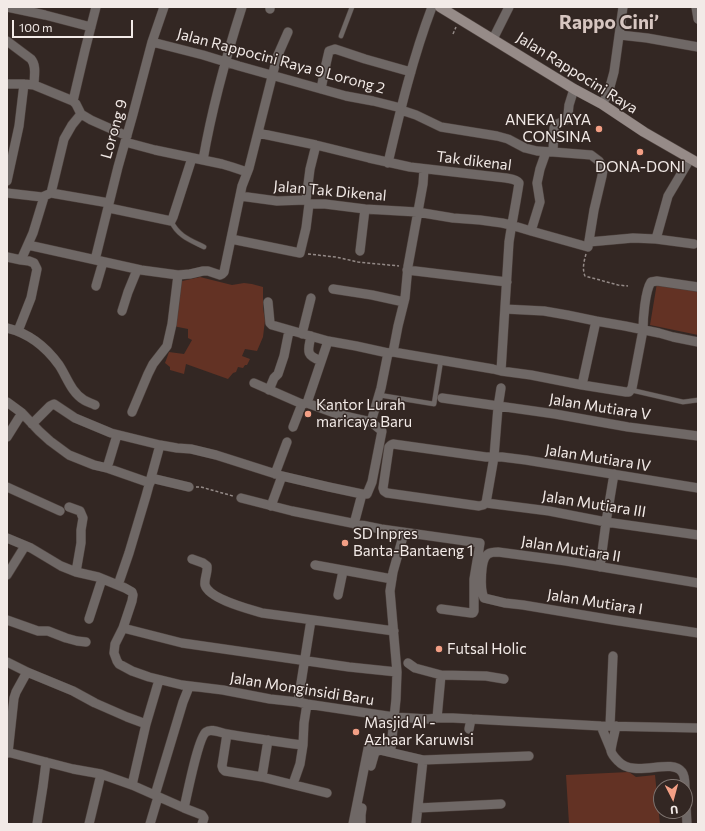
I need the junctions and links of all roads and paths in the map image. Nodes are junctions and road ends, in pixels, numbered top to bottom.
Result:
1 (7, 7) edge
2 (96, 7) edge
3 (164, 7) edge
4 (242, 7) edge
5 (352, 7) edge
6 (432, 7) edge
7 (440, 7) edge
8 (509, 7) edge
9 (623, 7) edge
10 (696, 7) edge
11 (698, 19) edge
12 (91, 27) junction
13 (288, 32) dead end
14 (620, 34) junction
15 (341, 36) dead end
16 (493, 39) junction
17 (7, 41) edge
18 (152, 42) junction
19 (698, 47) edge
20 (226, 62) junction
21 (411, 72) junction
22 (273, 76) junction
23 (7, 84) edge
24 (24, 84) junction
25 (34, 85) junction
26 (321, 89) junction
27 (574, 89) junction
28 (73, 101) junction
29 (602, 104) junction
30 (401, 109) junction
31 (81, 114) junction
32 (258, 133) junction
33 (126, 139) junction
34 (316, 145) junction
35 (550, 152) junction
36 (192, 158) junction
37 (202, 160) junction
38 (694, 161) edge
39 (388, 163) junction
40 (424, 169) junction
41 (247, 172) junction
42 (7, 180) edge
43 (7, 193) edge
44 (48, 195) junction
45 (240, 196) junction
46 (307, 202) junction
47 (109, 206) junction
48 (365, 209) junction
49 (418, 212) junction
50 (171, 221) junction
51 (511, 225) junction
52 (531, 231) junction
53 (231, 239) junction
54 (656, 239) junction
55 (588, 244) junction
56 (694, 244) dead end
57 (28, 245) junction
58 (204, 247) dead end
59 (360, 251) dead end
60 (300, 253) junction
61 (7, 257) edge
62 (21, 260) junction
63 (99, 261) junction
64 (408, 268) junction
65 (138, 270) junction
66 (178, 275) junction
67 (507, 282) junction
68 (96, 286) dead end
69 (628, 286) dead end
70 (698, 287) edge
71 (333, 289) dead end
72 (311, 298) dead end
73 (268, 302) dead end
74 (404, 302) junction
75 (505, 309) junction
76 (122, 311) dead end
77 (596, 321) junction
78 (643, 327) junction
79 (7, 328) edge
80 (18, 331) junction
81 (289, 331) junction
82 (306, 335) junction
83 (328, 341) junction
84 (698, 342) edge
85 (391, 353) junction
86 (441, 360) junction
87 (321, 361) junction
88 (501, 371) junction
89 (254, 384) dead end
90 (582, 385) junction
91 (501, 388) dead end
92 (269, 390) junction
93 (630, 390) junction
94 (379, 395) junction
95 (442, 398) dead end
96 (698, 400) edge
97 (7, 402) edge
98 (304, 404) junction
99 (95, 405) dead end
100 (498, 407) junction
101 (132, 412) dead end
102 (22, 413) junction
103 (372, 422) junction
104 (32, 424) junction
105 (293, 427) dead end
106 (117, 435) junction
107 (7, 436) edge
108 (698, 436) edge
109 (287, 442) dead end
110 (160, 445) junction
111 (494, 457) junction
112 (107, 468) junction
113 (614, 474) junction
114 (278, 475) junction
115 (151, 481) junction
116 (7, 487) edge
117 (189, 487) joint
118 (698, 488) edge
119 (384, 491) joint
120 (362, 494) junction
121 (241, 498) joint
122 (486, 503) junction
123 (271, 506) junction
124 (69, 507) dead end
125 (60, 511) dead end
126 (606, 522) junction
127 (354, 524) junction
128 (404, 533) junction
129 (698, 535) edge
130 (7, 538) edge
131 (25, 546) junction
132 (192, 559) dead end
133 (315, 565) dead end
134 (600, 567) junction
135 (343, 571) junction
136 (76, 572) junction
137 (7, 575) edge
138 (102, 579) junction
139 (392, 579) junction
140 (698, 584) edge
141 (118, 585) junction
142 (338, 595) dead end
143 (487, 599) joint
144 (441, 609) dead end
145 (89, 618) dead end
146 (7, 620) edge
147 (311, 620) junction
148 (123, 628) junction
149 (394, 631) junction
150 (698, 632) edge
151 (86, 642) dead end
152 (613, 656) dead end
153 (304, 660) junction
154 (7, 662) edge
155 (408, 663) dead end
156 (27, 672) junction
157 (397, 672) junction
158 (441, 675) junction
159 (504, 679) dead end
160 (159, 680) junction
161 (189, 687) junction
162 (303, 703) junction
163 (394, 717) junction
164 (437, 718) junction
165 (471, 719) junction
166 (146, 724) junction
167 (609, 726) junction
168 (698, 728) edge
169 (469, 729) dead end
170 (227, 734) junction
171 (268, 740) junction
172 (302, 745) junction
173 (611, 750) junction
174 (8, 753) edge
175 (529, 756) dead end
176 (423, 760) junction
177 (46, 762) junction
178 (101, 774) junction
179 (262, 777) junction
180 (684, 779) edge
181 (293, 784) junction
182 (132, 785) junction
183 (327, 793) dead end
184 (157, 796) junction
185 (501, 804) dead end
186 (184, 808) junction
187 (418, 808) junction
188 (36, 824) edge
189 (89, 824) edge
190 (150, 824) edge
191 (202, 824) edge
192 (353, 824) edge
193 (361, 824) edge
194 (416, 824) edge

1 - 12 street
2 - 12 street
3 - 18 street, Lorong 9
4 - 20 street
5 - 15 lane
6 - 21 street
7 - 16 main road, Jalan Rappocini Raya
8 - 16 street
9 - 14 street
10 - 11 street
12 - 28 street
13 - 22 street
14 - 19 street
14 - 29 street
16 - 27 main road, Jalan Rappocini Raya
17 - 25 street
18 - 20 street, Jalan Rappocini Raya 9 Lorong 2
18 - 33 street, Lorong 9
20 - 22 street, Jalan Rappocini Raya 9 Lorong 2
20 - 37 street
21 - 26 street
21 - 30 street
22 - 26 street, Jalan Rappocini Raya 9 Lorong 2
22 - 32 street
23 - 24 street
24 - 25 street
24 - 42 street
25 - 28 street
26 - 30 street, Jalan Rappocini Raya 9 Lorong 2
27 - 29 main road, Jalan Rappocini Raya
27 - 35 street
28 - 31 street
29 - 38 main road, Jalan Rappocini Raya
30 - 35 street, Jalan Rappocini Raya 9 Lorong 2
30 - 39 street
31 - 33 street
31 - 44 street
32 - 34 street
32 - 41 street
33 - 36 street
33 - 47 street, Lorong 9
34 - 39 street
34 - 46 street
35 - 52 street
35 - 55 street, Jalan Rappocini Raya 9 Lorong 2
36 - 37 street
36 - 50 street
37 - 41 street
38 - 54 street
39 - 40 street
40 - 49 street
40 - 51 street, Tak dikenal
41 - 45 street
43 - 44 street
44 - 47 street
44 - 57 street
45 - 46 street, Jalan Tak Dikenal
45 - 53 street
46 - 48 street, Jalan Tak Dikenal
46 - 60 street
47 - 50 street
47 - 63 street, Lorong 9
48 - 49 street, Jalan Tak Dikenal
48 - 59 street
49 - 51 street, Jalan Tak Dikenal
49 - 64 street
50 - 58 lane
51 - 52 street, Jalan Tak Dikenal
51 - 67 street
52 - 55 street, Jalan Tak Dikenal
53 - 60 street
53 - 66 street
54 - 55 street
54 - 56 street
55 - 69 path
57 - 62 street
57 - 63 street
60 - 64 path
61 - 62 street
62 - 80 street
63 - 65 street
63 - 68 street, Lorong 9
64 - 67 street
64 - 74 street
65 - 66 street
65 - 76 street
66 - 101 street
67 - 75 street
70 - 78 street
71 - 74 street
72 - 82 street
73 - 81 street
74 - 85 street
75 - 77 street
75 - 88 street
77 - 78 street
77 - 90 street
78 - 84 street
78 - 93 street
79 - 80 street
80 - 99 street
81 - 82 street
81 - 92 street
82 - 83 street
82 - 87 street
83 - 85 street
83 - 87 street
85 - 86 street
85 - 94 street
86 - 88 street
86 - 94 lane
87 - 98 street
88 - 90 street
89 - 92 street
90 - 93 street
91 - 100 street
92 - 98 street
93 - 96 lane
94 - 103 street
95 - 100 street, Jalan Mutiara V
97 - 102 street
98 - 103 street
98 - 105 street
100 - 108 street, Jalan Mutiara V
100 - 111 street
102 - 104 street
102 - 107 street
103 - 120 street
104 - 106 street
104 - 112 street
106 - 110 street
106 - 112 street
109 - 114 street
110 - 114 street
110 - 115 street
111 - 113 street, Jalan Mutiara IV
111 - 119 street, Jalan Mutiara IV
111 - 122 street
112 - 115 street
113 - 118 street, Jalan Mutiara IV
113 - 126 street
114 - 120 street
114 - 123 street
115 - 117 street
115 - 141 street
116 - 125 street
117 - 121 path
119 - 122 street, Jalan Mutiara III
120 - 127 street
121 - 123 street
122 - 126 street, Jalan Mutiara III
123 - 127 street
124 - 136 street
126 - 129 street, Jalan Mutiara III
126 - 134 street
127 - 128 street
128 - 139 street
128 - 144 street
130 - 131 street, Jalan Monginsidi Baru
131 - 136 street, Jalan Monginsidi Baru
131 - 137 street
132 - 147 street
133 - 135 street
134 - 140 street, Jalan Mutiara II
134 - 143 street, Jalan Mutiara II
135 - 139 street
135 - 142 street
136 - 138 street, Jalan Monginsidi Baru
138 - 141 street, Jalan Monginsidi Baru
138 - 145 street
139 - 149 street
141 - 148 street, Jalan Monginsidi Baru
143 - 150 street, Jalan Mutiara I
146 - 151 street
147 - 149 street
147 - 153 street
148 - 153 street
148 - 160 street, Jalan Monginsidi Baru
149 - 157 street
152 - 167 street
153 - 157 street
153 - 162 street
154 - 156 street
155 - 158 street
156 - 166 street
156 - 174 street
157 - 163 street
158 - 159 street
158 - 164 street
160 - 161 street, Jalan Monginsidi Baru
160 - 166 street
161 - 162 street, Jalan Monginsidi Baru
161 - 184 street
162 - 163 street, Jalan Monginsidi Baru
162 - 172 street
163 - 164 street, Jalan Monginsidi Baru
163 - 192 street
164 - 165 street, Jalan Monginsidi Baru
165 - 167 street, Jalan Monginsidi Baru
165 - 169 street
166 - 182 street
167 - 168 street, Jalan Monginsidi Baru
167 - 173 street
167 - 173 street
170 - 171 street
170 - 179 street
170 - 186 street
171 - 172 street
171 - 179 street
172 - 181 street
173 - 180 street
174 - 177 street
175 - 176 street
176 - 187 street
176 - 193 street
177 - 178 street
177 - 188 street
178 - 182 street
178 - 189 street
179 - 181 street
181 - 183 street
182 - 184 street
184 - 186 street
184 - 190 street
185 - 187 street
186 - 191 street
187 - 194 street

